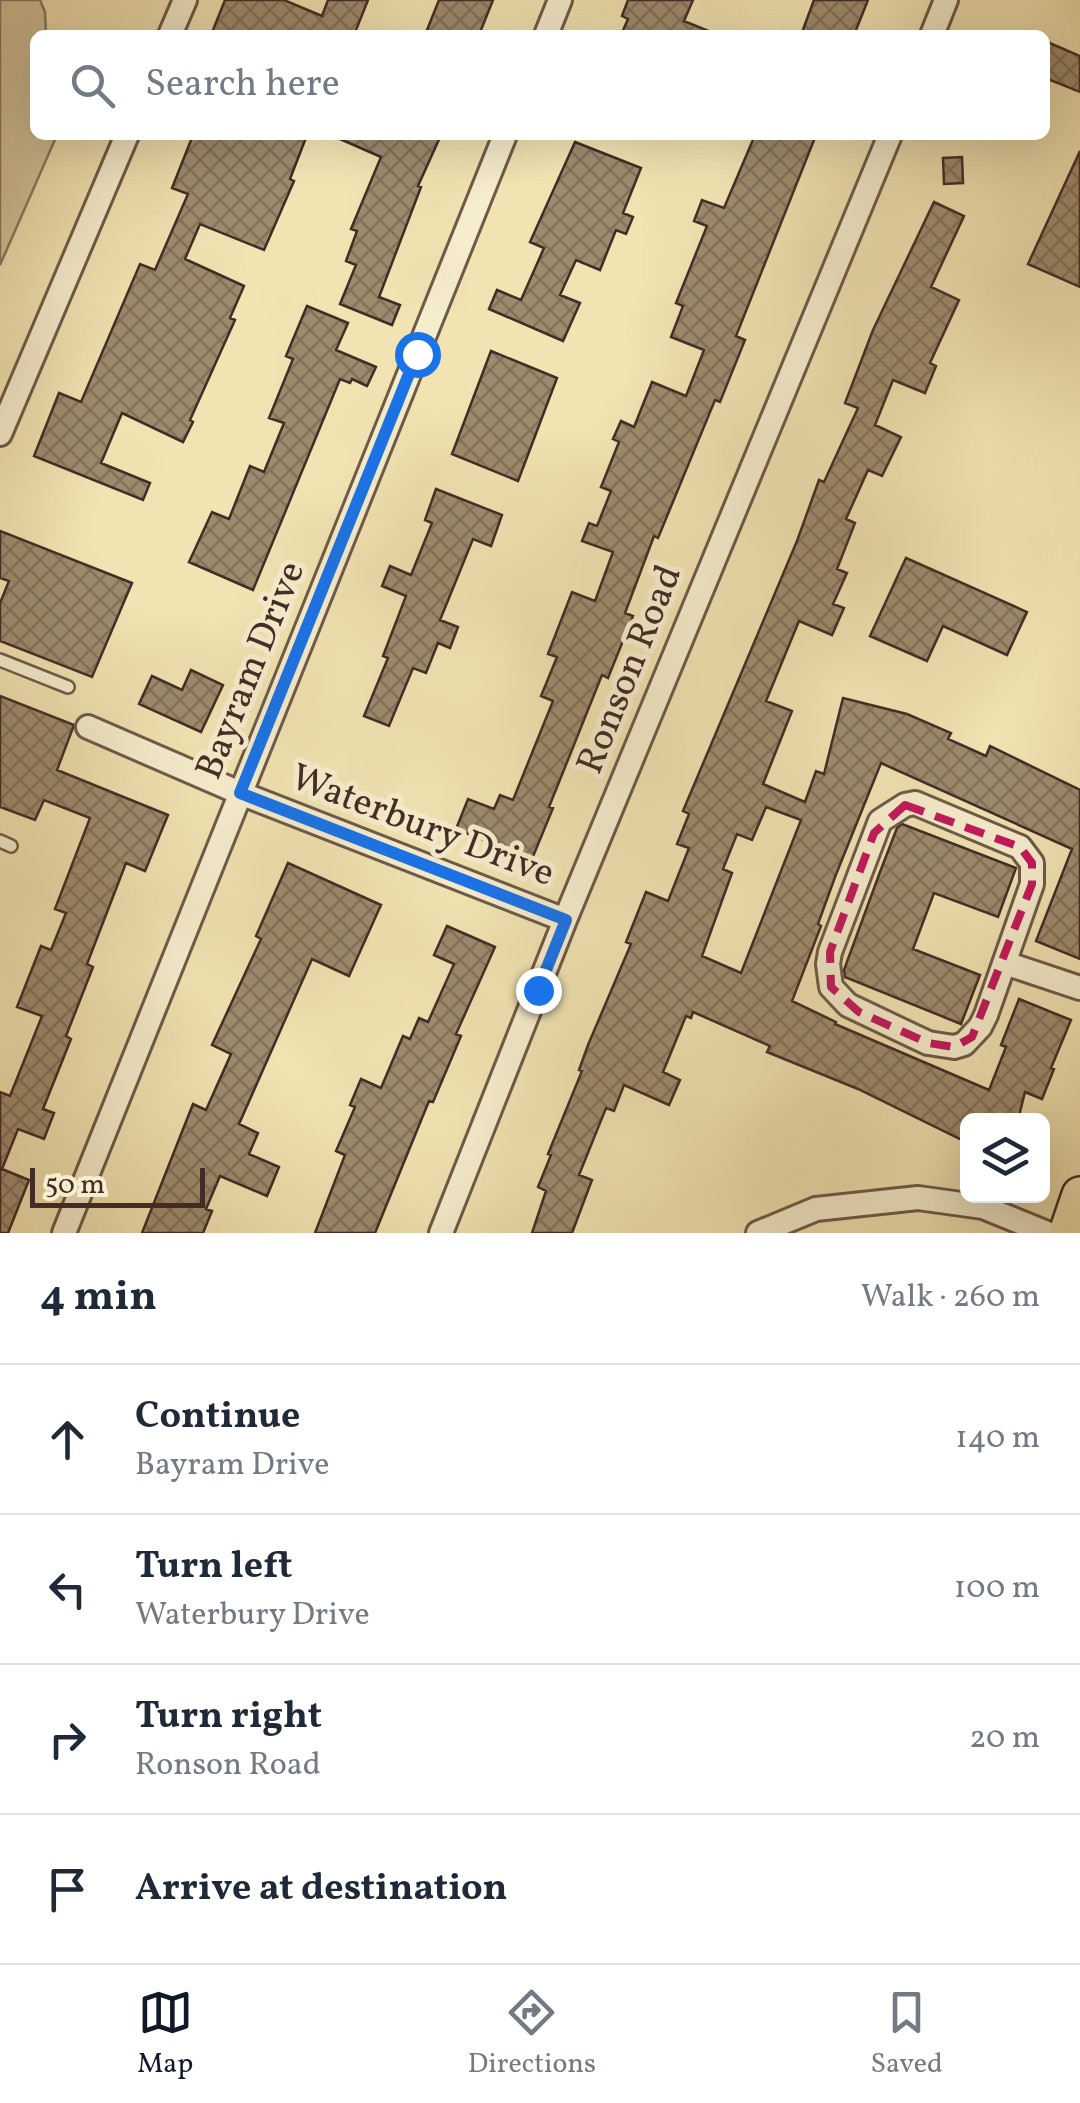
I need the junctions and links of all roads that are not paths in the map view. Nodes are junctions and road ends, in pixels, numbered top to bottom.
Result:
1 (185, 0) edge
2 (560, 0) edge
3 (946, 0) edge
4 (172, 30) edge
5 (548, 30) edge
6 (934, 30) edge
7 (125, 140) edge
8 (504, 140) edge
9 (888, 140) edge
10 (0, 434) edge
11 (0, 660) edge
12 (68, 687) dead end
13 (88, 728) dead end
14 (240, 793) junction
15 (566, 920) junction
16 (1004, 963) junction
17 (1080, 988) edge
18 (1070, 1218) edge
19 (64, 1233) edge
20 (440, 1233) edge
21 (758, 1233) edge

1 - 4 street
2 - 5 street
3 - 6 street
7 - 10 street
8 - 14 street, Bayram Drive
9 - 15 street, Ronson Road
11 - 12 lane
13 - 14 street, Waterbury Drive
14 - 15 street, Waterbury Drive
14 - 19 street, Bayram Drive
15 - 20 street, Ronson Road
16 - 16 street
16 - 17 street
18 - 21 street

